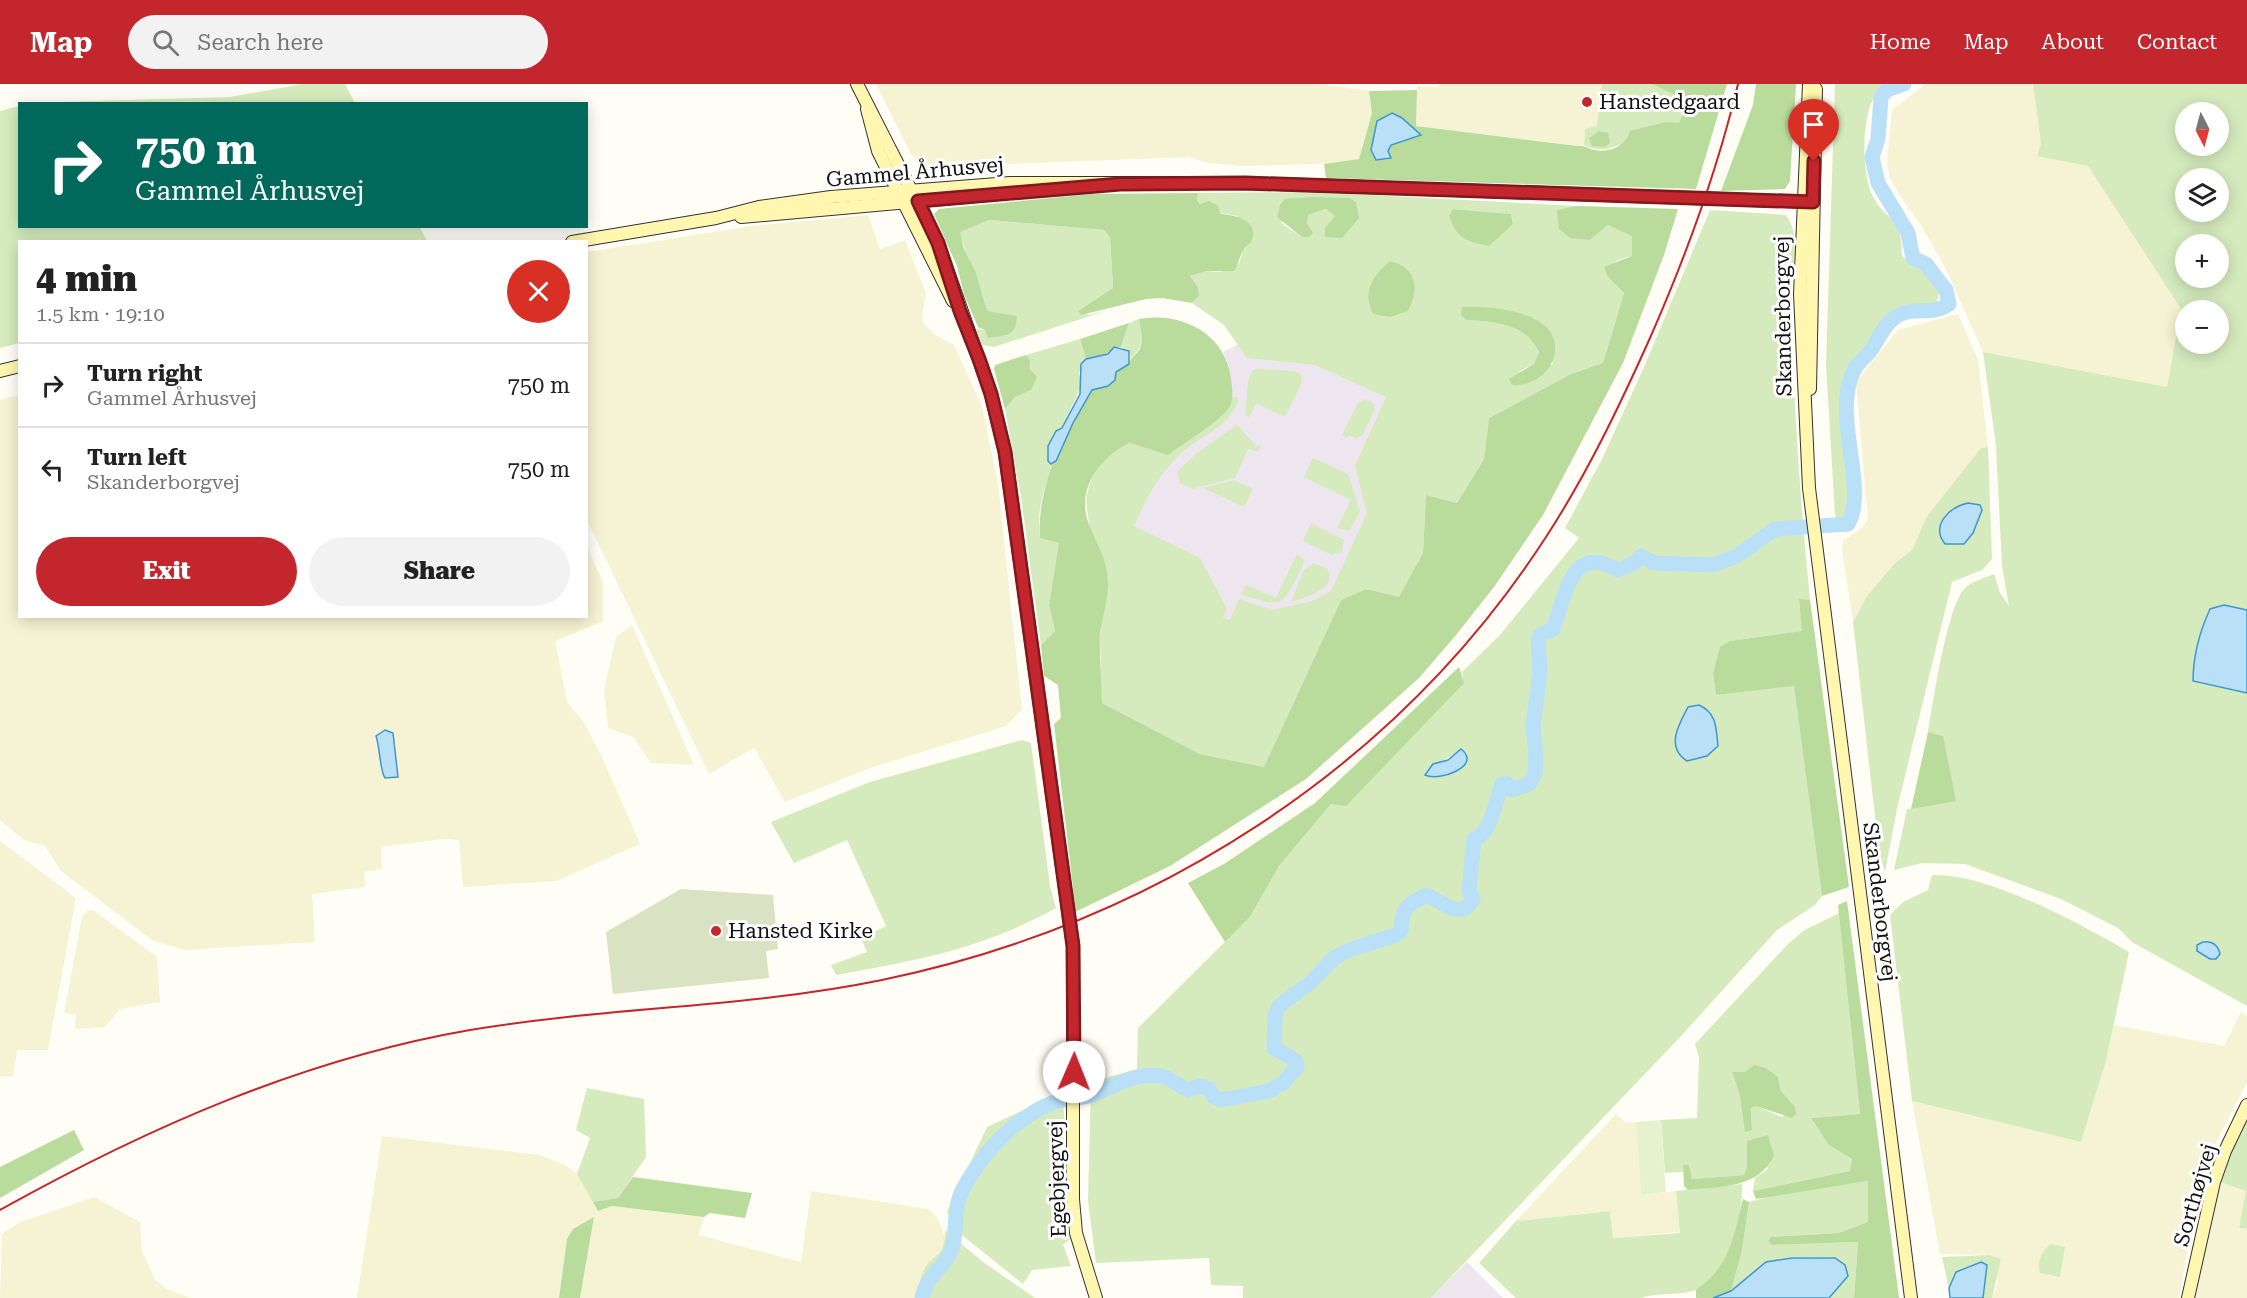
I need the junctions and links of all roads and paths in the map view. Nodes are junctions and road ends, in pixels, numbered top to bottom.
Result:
1 (857, 84) edge
2 (1809, 84) edge
3 (1816, 84) edge
4 (866, 102) junction
5 (898, 190) junction
6 (916, 196) junction
7 (1808, 201) junction
8 (904, 202) junction
9 (716, 218) junction
10 (584, 240) edge
11 (960, 311) junction
12 (18, 366) edge
13 (0, 370) edge
14 (2247, 1105) edge
15 (1096, 1298) edge
16 (1911, 1298) edge
17 (2188, 1298) edge

1 - 4 main road, Egebjergvej
2 - 7 main road, Skanderborgvej
3 - 7 main road, Skanderborgvej
4 - 5 main road, Egebjergvej
4 - 6 main road, Egebjergvej
5 - 6 main road, Gammel Århusvej
5 - 8 main road, Egebjergvej
5 - 9 main road, Gammel Århusvej
6 - 7 main road, Gammel Århusvej
6 - 8 main road, Gammel Århusvej
6 - 11 main road, Egebjergvej
7 - 16 main road, Skanderborgvej
8 - 9 main road, Gammel Århusvej
8 - 11 main road, Egebjergvej
9 - 10 main road, Gammel Århusvej
11 - 15 main road, Egebjergvej
12 - 13 main road
14 - 17 main road, Sorthøjvej

